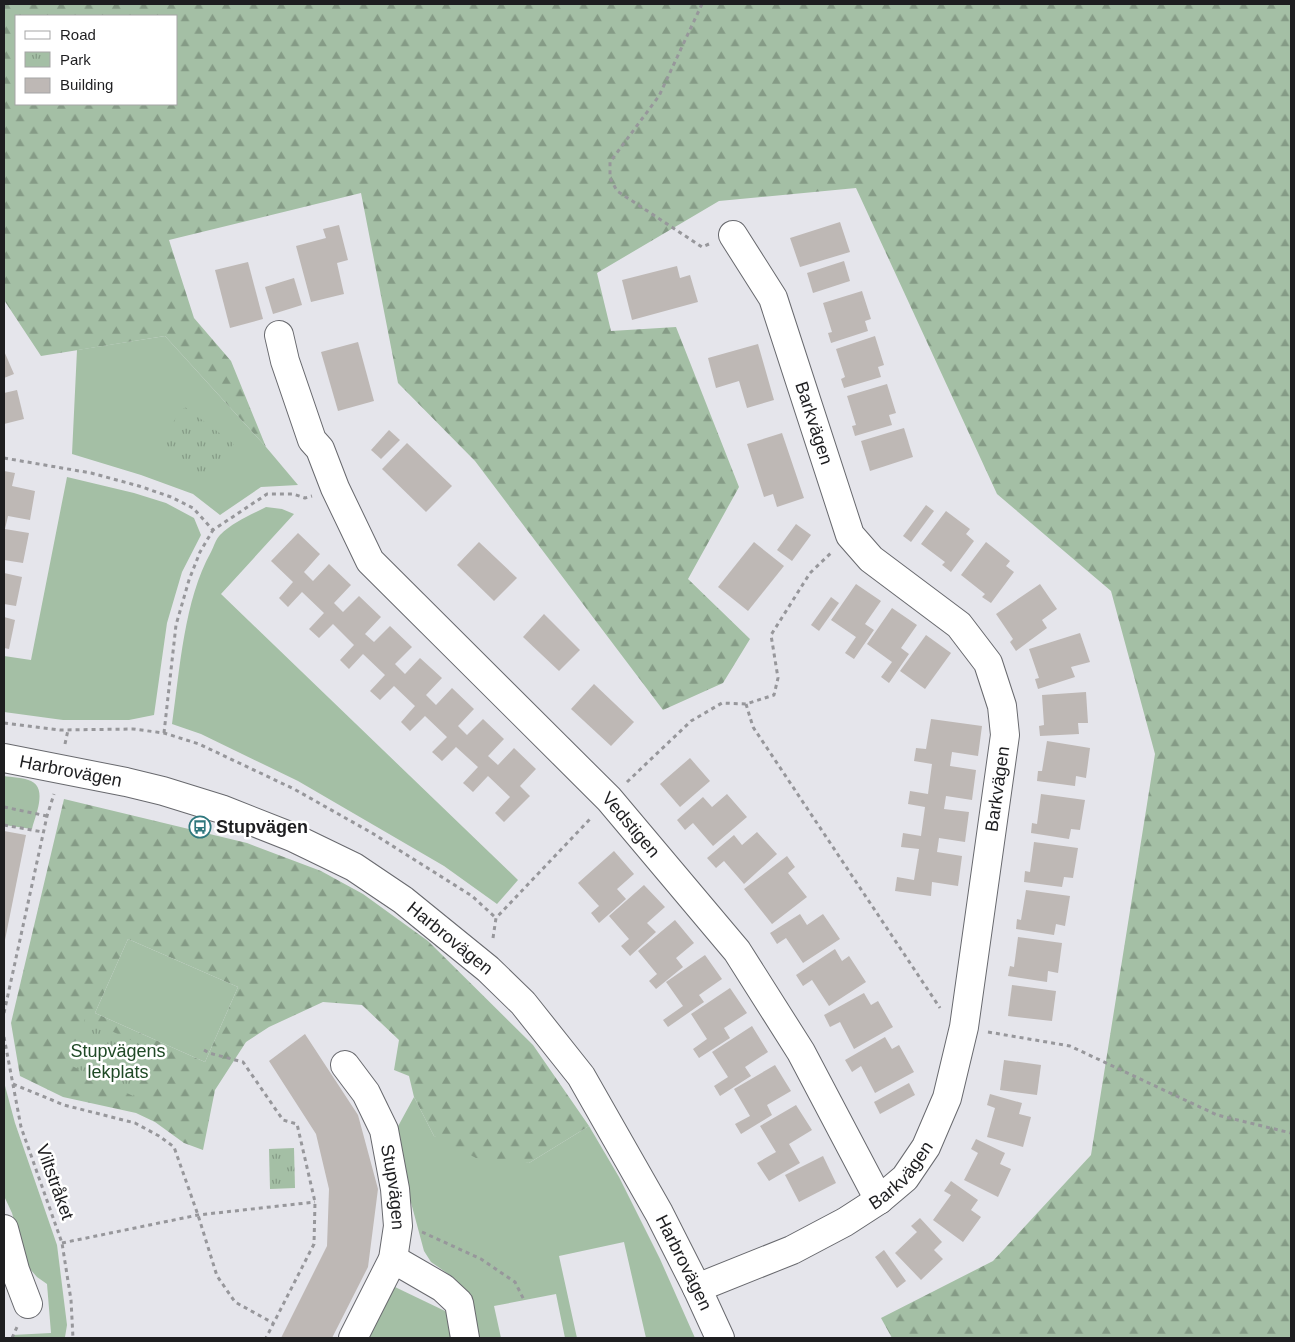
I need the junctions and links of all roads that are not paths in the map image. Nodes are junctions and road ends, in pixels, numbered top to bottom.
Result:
1 (733, 235) road end
2 (279, 336) dead end
3 (4, 758) edge
4 (345, 1065) dead end
5 (879, 1200) junction
6 (4, 1229) edge
7 (393, 1259) junction
8 (697, 1288) junction
9 (28, 1304) dead end
10 (353, 1338) edge
11 (465, 1338) edge
12 (720, 1338) edge

1 - 5 street, Barkvägen
2 - 5 street, Vedstigen
3 - 8 street, Harbrovägen
4 - 7 street, Stupvägen
5 - 8 street, Barkvägen
6 - 9 street
7 - 10 street, Stupvägen
7 - 11 street
8 - 12 street, Harbrovägen

